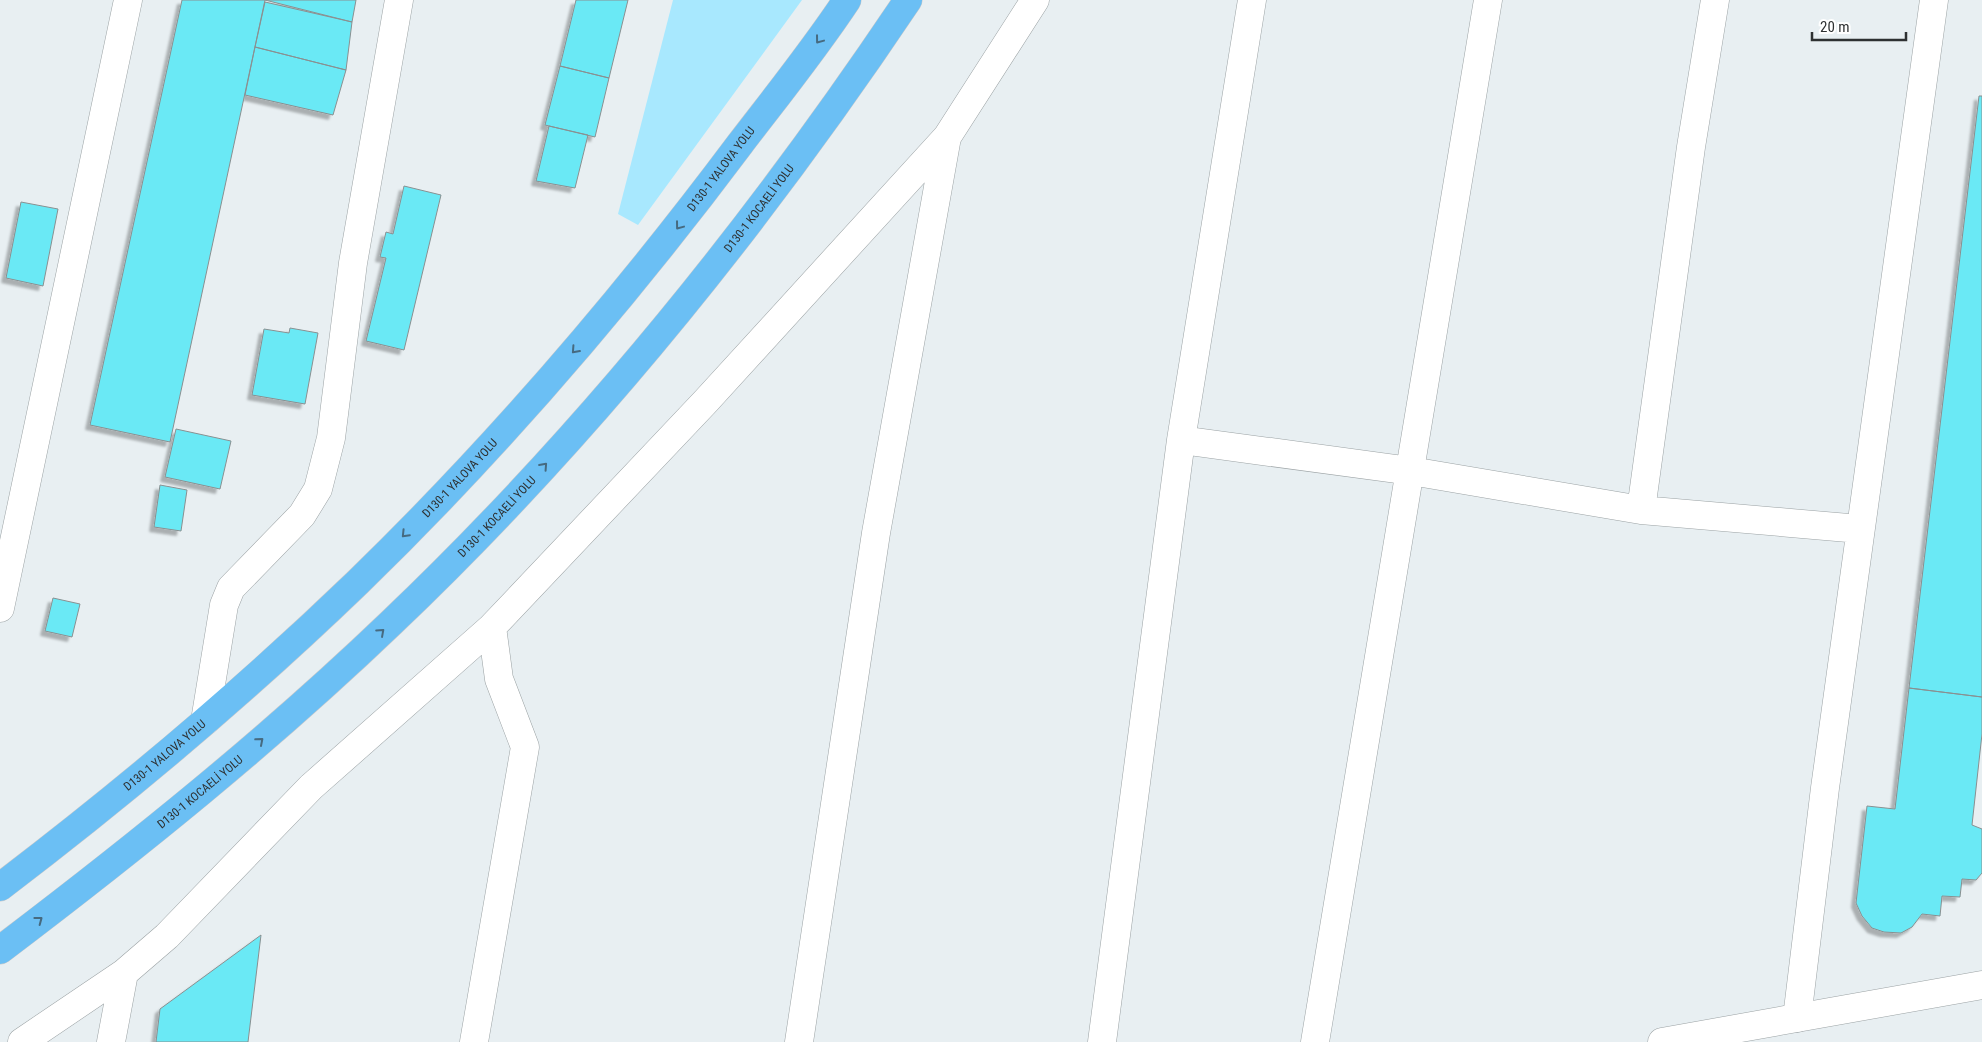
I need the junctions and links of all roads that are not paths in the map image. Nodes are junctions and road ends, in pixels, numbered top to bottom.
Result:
1 (128, 0) edge
2 (399, 0) edge
3 (847, 0) edge
4 (908, 0) edge
5 (916, 0) edge
6 (1035, 0) edge
7 (1252, 0) edge
8 (1488, 0) edge
9 (1715, 0) edge
10 (1934, 0) edge
11 (871, 55) junction
12 (947, 137) junction
13 (1181, 440) junction
14 (1411, 471) junction
15 (1641, 510) junction
16 (1860, 528) junction
17 (0, 608) edge
18 (492, 627) junction
19 (205, 721) junction
20 (0, 887) edge
21 (0, 950) edge
22 (124, 973) junction
23 (1982, 985) edge
24 (1797, 1018) junction
25 (1675, 1041) edge
26 (22, 1042) edge
27 (111, 1042) edge
28 (474, 1042) edge
29 (799, 1042) edge
30 (1102, 1042) edge
31 (1315, 1042) edge

1 - 17 street
2 - 19 street
3 -> 19 highway, D130-1 YALOVA YOLU
4 - 11 highway, D130-1 KOCAELİ YOLU
5 - 11 street
6 - 12 street
7 - 13 street
8 - 14 street
9 - 15 street
10 - 16 street
21 -> 11 highway, D130-1 KOCAELİ YOLU
12 - 18 street
12 - 29 street
13 - 14 street
13 - 30 street
14 - 15 street
14 - 31 street
15 - 16 street
16 - 24 street
18 - 22 street
18 - 28 street
19 - 20 highway, D130-1 YALOVA YOLU
22 - 26 street
22 - 27 street
23 - 24 street
24 - 25 street

